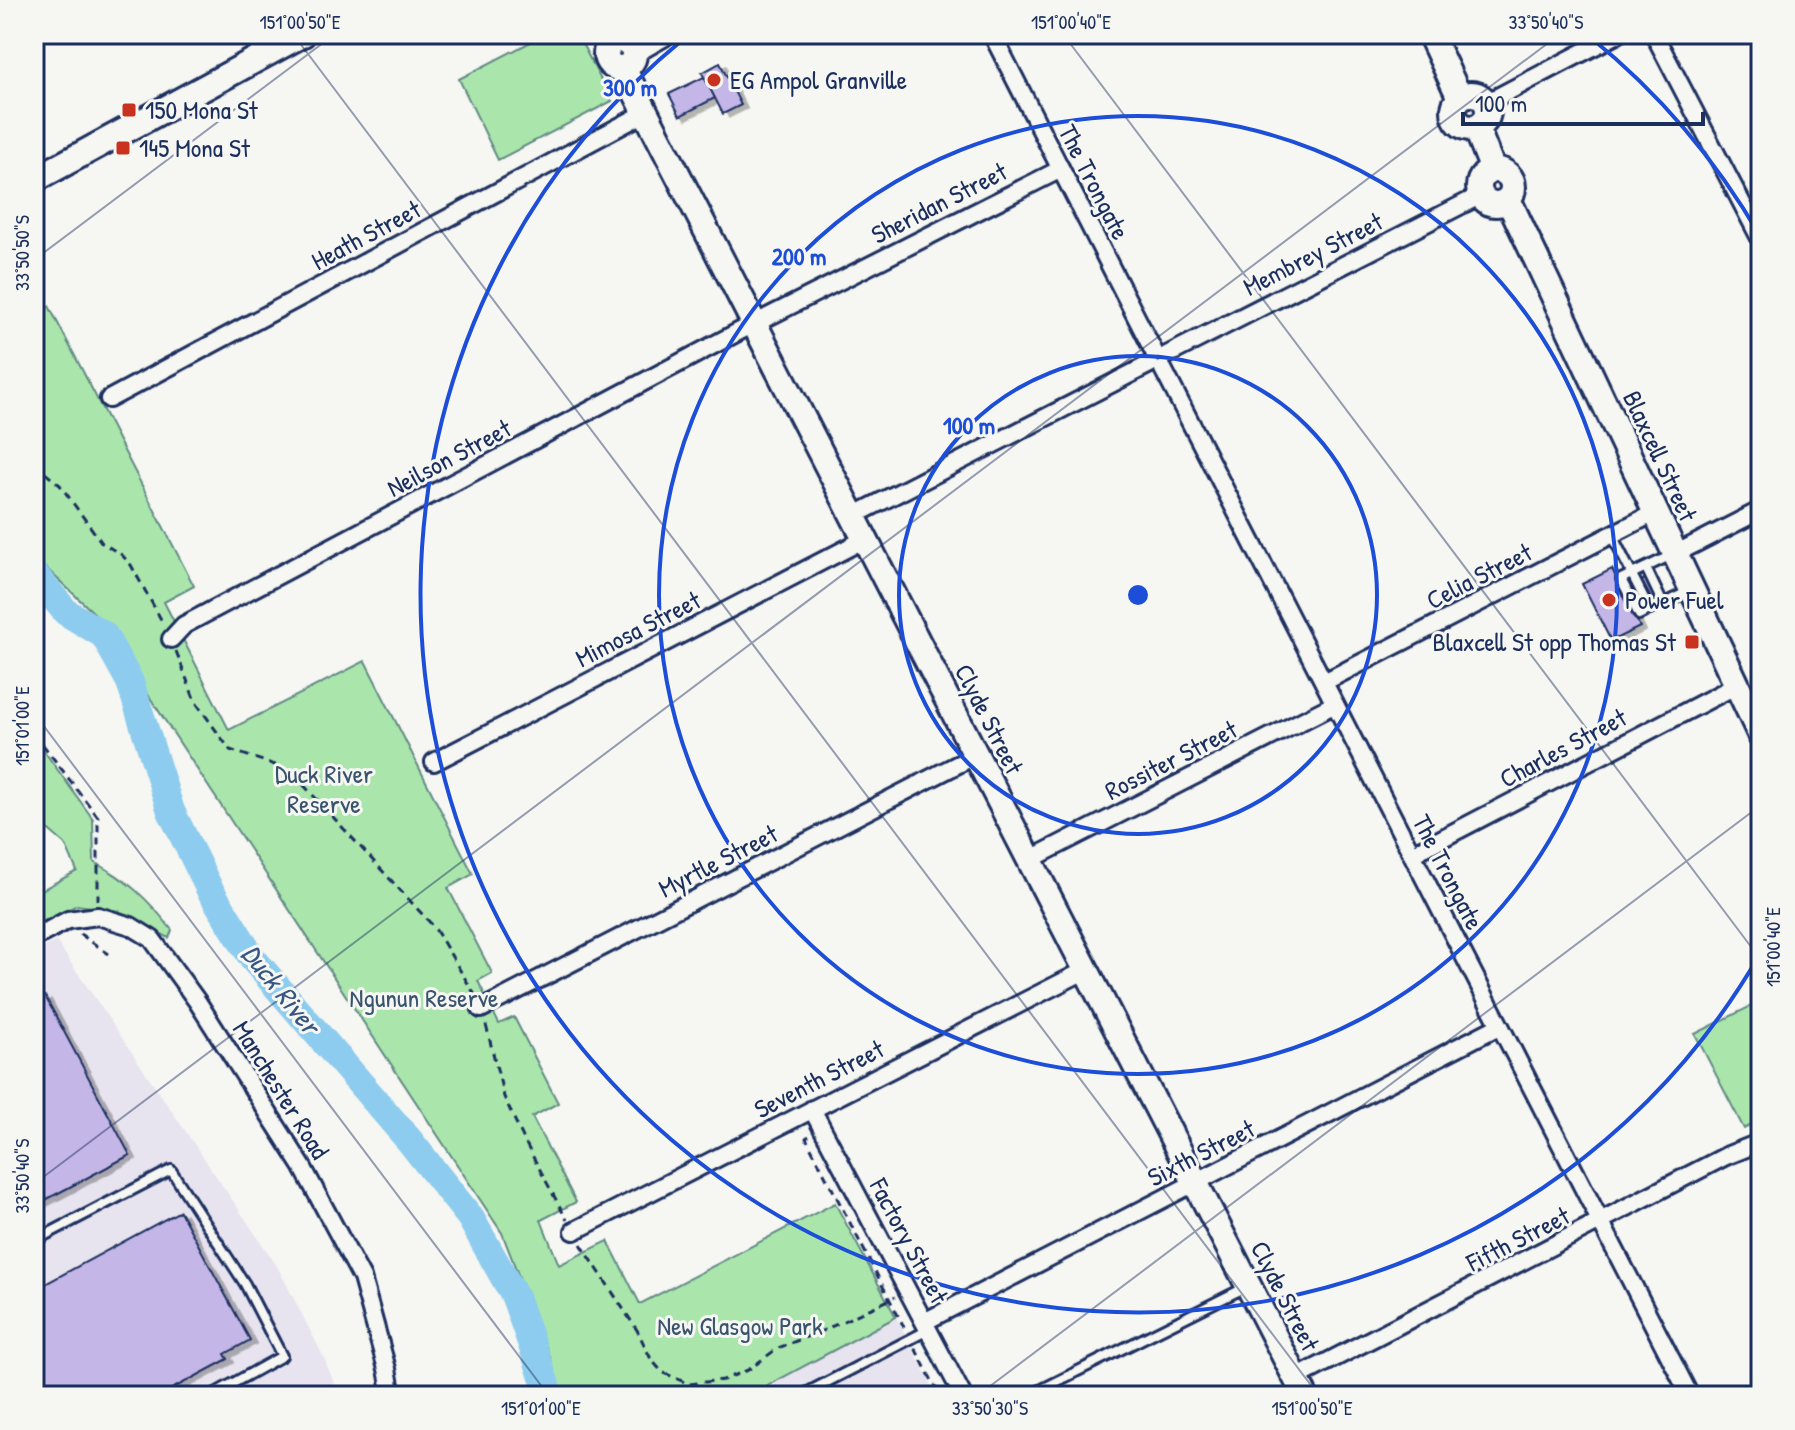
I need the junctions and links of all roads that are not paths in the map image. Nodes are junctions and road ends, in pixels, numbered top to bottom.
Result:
1 (303, 34) edge
2 (662, 34) edge
3 (992, 34) edge
4 (1430, 34) edge
5 (1618, 34) edge
6 (1654, 34) edge
7 (616, 46) edge
8 (1460, 98) junction
9 (1486, 103) junction
10 (645, 113) junction
11 (1476, 127) junction
12 (1061, 169) junction
13 (1493, 170) junction
14 (34, 180) edge
15 (1481, 195) junction
16 (1508, 199) junction
17 (1761, 240) edge
18 (754, 324) junction
19 (1158, 360) junction
20 (109, 399) dead end
21 (1761, 510) edge
22 (1656, 512) junction
23 (853, 516) junction
24 (1612, 535) junction
25 (865, 539) junction
26 (1675, 554) junction
27 (1646, 568) junction
28 (1632, 574) junction
29 (1692, 590) junction
30 (1663, 604) junction
31 (1650, 610) junction
32 (171, 639) road end
33 (1745, 677) junction
34 (1324, 682) junction
35 (1335, 704) junction
36 (1761, 736) edge
37 (976, 755) junction
38 (434, 762) dead end
39 (1412, 854) junction
40 (1029, 860) junction
41 (34, 938) edge
42 (1086, 970) junction
43 (481, 1009) road end
44 (1499, 1026) junction
45 (812, 1109) junction
46 (1761, 1142) edge
47 (1196, 1183) junction
48 (1601, 1223) junction
49 (574, 1231) road end
50 (34, 1241) edge
51 (1249, 1286) junction
52 (926, 1325) junction
53 (1298, 1390) edge
54 (210, 1396) edge
55 (392, 1396) edge
56 (800, 1396) edge
57 (963, 1396) edge
58 (1028, 1396) edge
59 (1690, 1396) edge

1 - 14 main road
2 - 7 main road
3 - 12 street, The Trongate
4 - 8 main road
5 - 9 street
6 - 17 street
7 - 10 main road, Clyde Street
8 - 9 main road
8 - 11 main road
9 - 11 main road
10 - 18 main road, Clyde Street
10 - 20 street, Heath Street
11 - 13 main road
12 - 18 street, Sheridan Street
12 - 19 street, The Trongate
13 - 15 main road
13 - 16 main road
15 - 16 main road
15 - 19 street, Membrey Street
16 - 22 main road, Blaxcell Street
18 - 23 main road, Clyde Street
18 - 32 street, Neilson Street
19 - 23 street, Membrey Street
19 - 34 street, The Trongate
21 - 26 street
22 - 24 street, Celia Street
22 - 26 main road, Blaxcell Street
23 - 25 main road, Clyde Street
24 - 28 lane
24 - 34 street, Celia Street
25 - 37 main road, Clyde Street
25 - 38 street, Mimosa Street
26 - 27 lane
26 - 29 main road, Blaxcell Street
27 - 28 lane
27 - 30 lane
28 - 31 lane
28 - 31 lane
29 - 30 lane
29 - 33 main road, Blaxcell Street
30 - 31 lane
33 - 36 main road, Blaxcell Street
33 - 39 street, Charles Street
34 - 35 street, The Trongate
35 - 39 street, The Trongate
35 - 40 street, Rossiter Street
37 - 40 main road, Clyde Street
37 - 43 street, Myrtle Street
39 - 44 street, The Trongate
40 - 42 main road, Clyde Street
41 - 55 street, Manchester Road
42 - 45 street, Seventh Street
42 - 47 main road, Clyde Street
44 - 47 street, Sixth Street
44 - 48 street, The Trongate
45 - 49 street, Seventh Street
45 - 52 street, Factory Street
46 - 48 street, Fifth Street
47 - 51 main road, Clyde Street
47 - 52 street, Sixth Street
48 - 53 street, Fifth Street
48 - 59 street, The Trongate
50 - 54 lane
51 - 53 main road, Clyde Street
51 - 58 lane
52 - 56 lane
52 - 57 street, Factory Street

